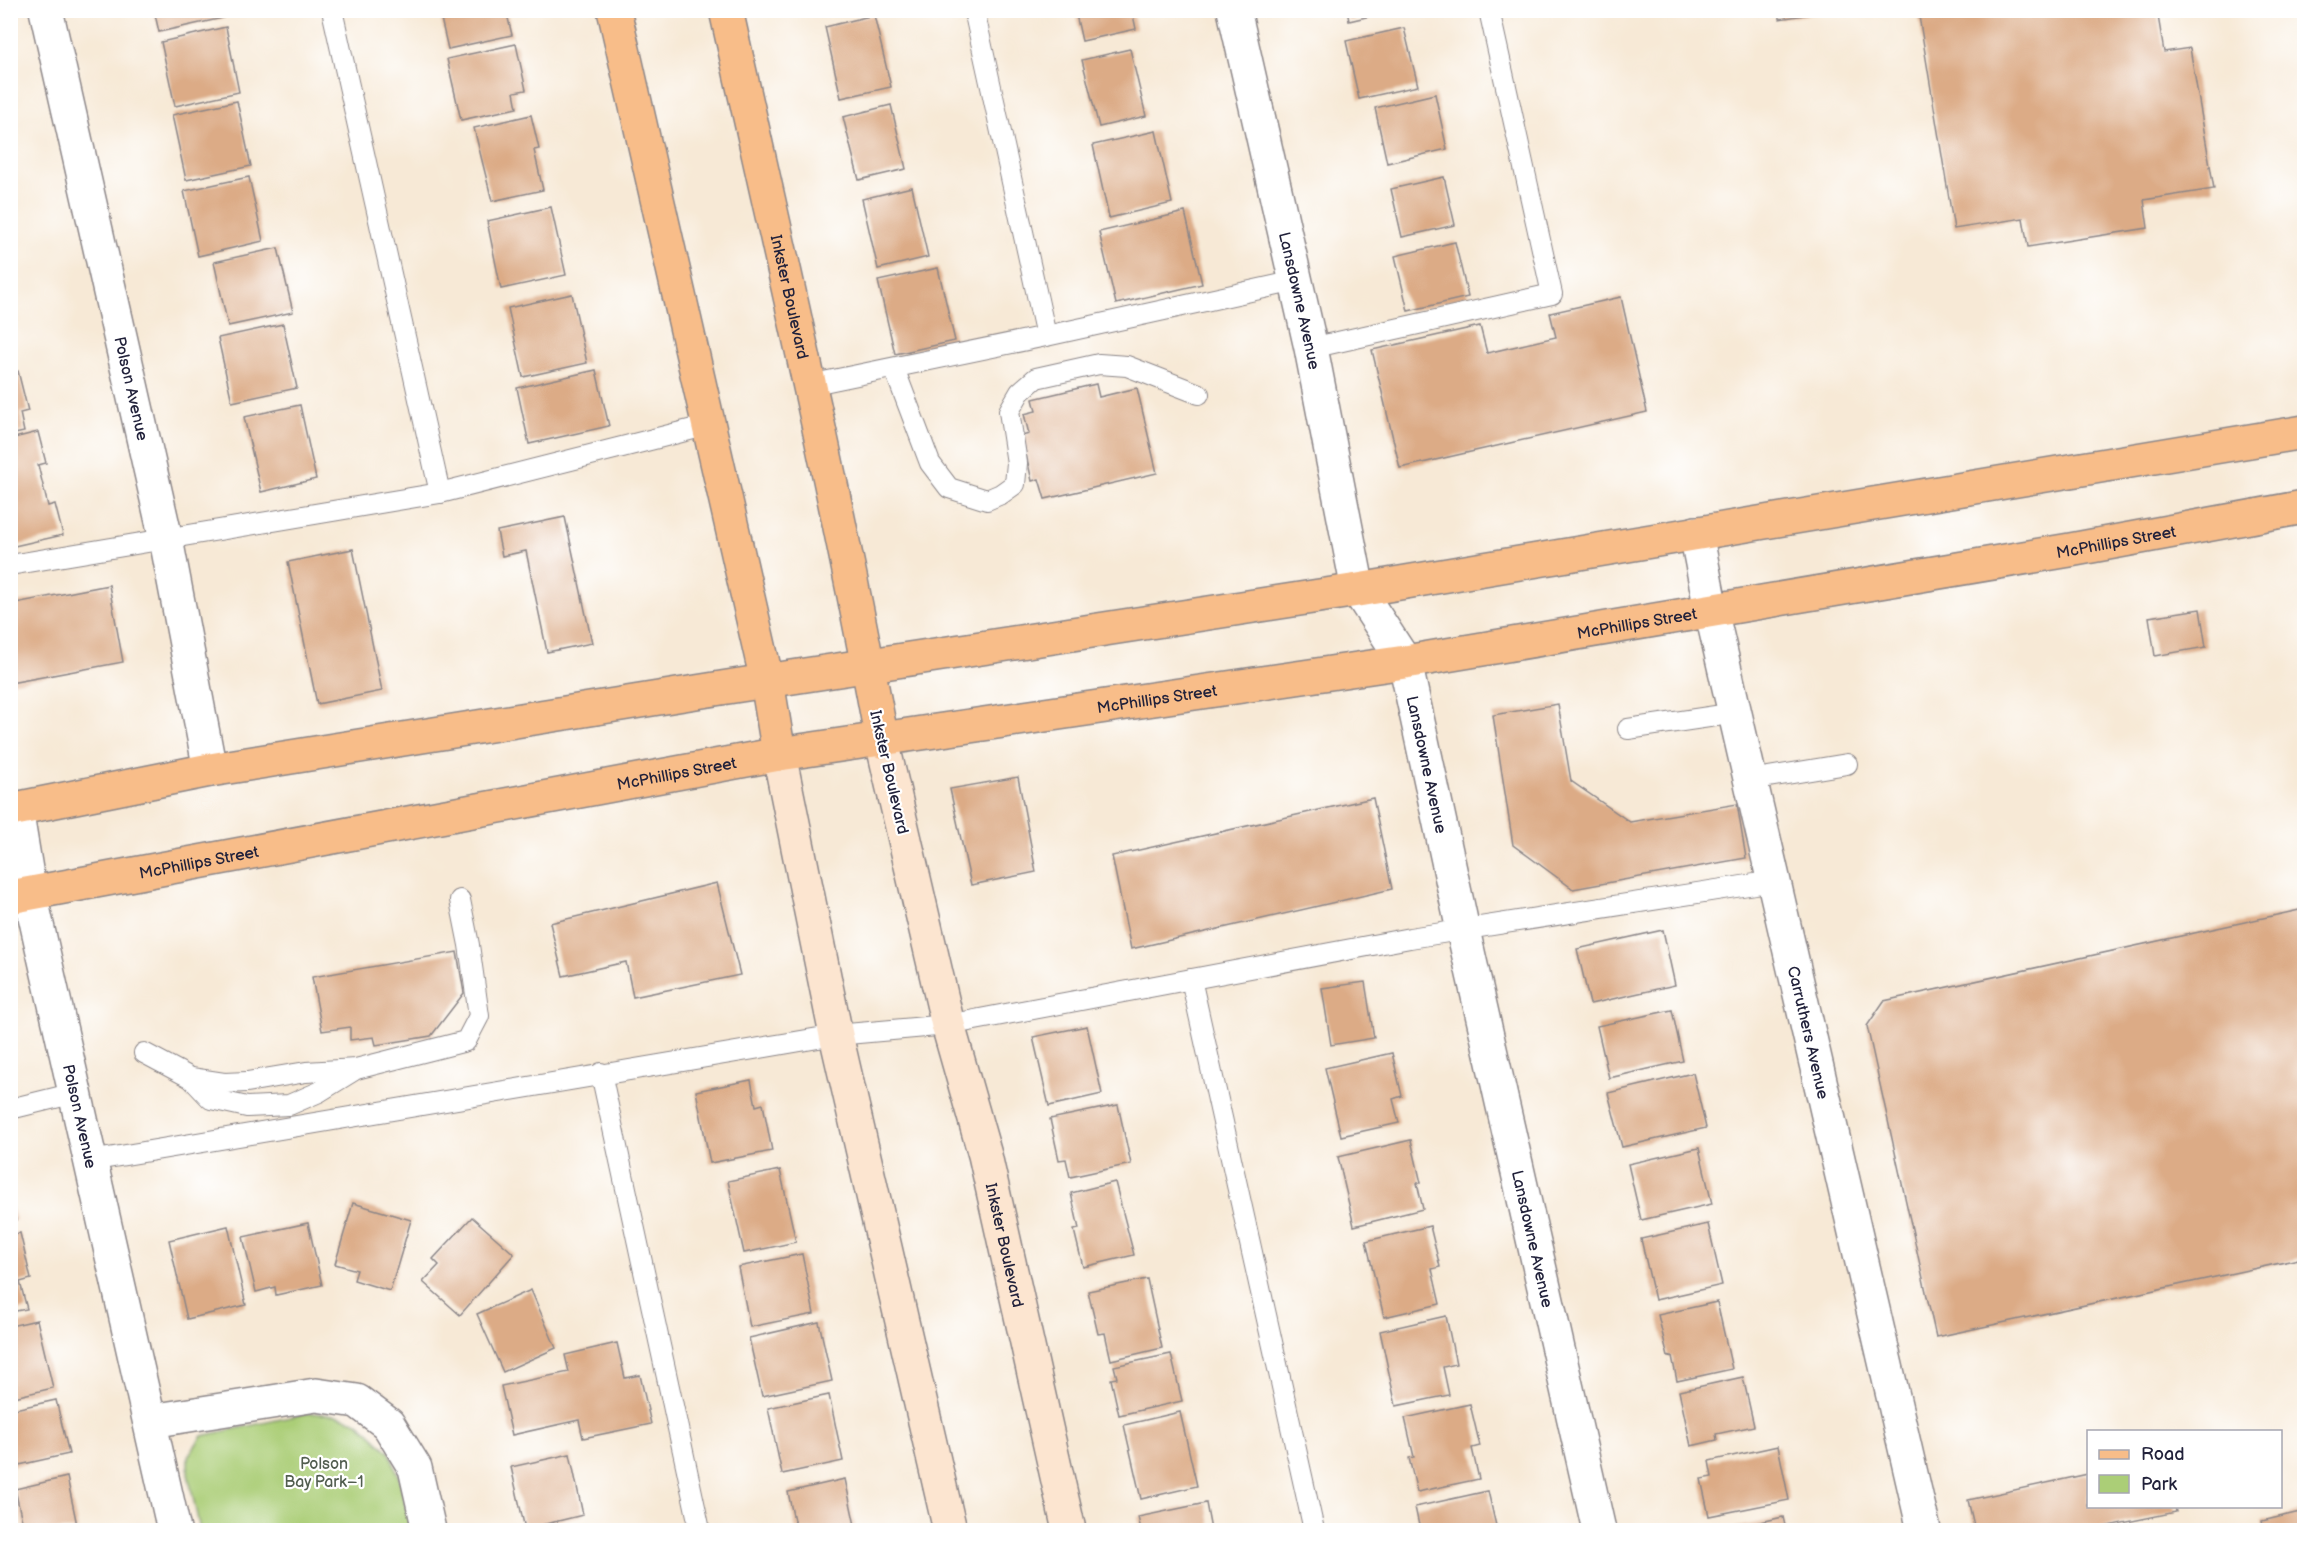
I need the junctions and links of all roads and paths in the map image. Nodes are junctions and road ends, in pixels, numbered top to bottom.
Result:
1 (46, 10) edge
2 (332, 10) edge
3 (614, 10) edge
4 (726, 10) edge
5 (974, 10) edge
6 (1234, 10) edge
7 (1489, 10) edge
8 (1296, 281) junction
9 (1046, 336) junction
10 (1311, 348) junction
11 (894, 368) junction
12 (809, 385) junction
13 (1199, 394) dead end
14 (709, 425) junction
15 (2304, 432) edge
16 (440, 494) junction
17 (2304, 512) edge
18 (1696, 534) junction
19 (166, 539) junction
20 (10, 565) edge
21 (1358, 590) junction
22 (1711, 610) junction
23 (1405, 662) junction
24 (868, 666) junction
25 (767, 681) junction
26 (1736, 713) junction
27 (1628, 729) dead end
28 (882, 741) junction
29 (779, 754) junction
30 (1848, 764) dead end
31 (210, 770) junction
32 (1750, 780) junction
33 (13, 810) edge
34 (1774, 881) junction
35 (20, 895) edge
36 (460, 900) dead end
37 (1463, 930) junction
38 (1191, 980) junction
39 (948, 1024) junction
40 (836, 1035) junction
41 (144, 1053) dead end
42 (356, 1069) junction
43 (601, 1073) junction
44 (191, 1078) junction
45 (75, 1093) junction
46 (10, 1109) edge
47 (90, 1161) junction
48 (151, 1421) junction
49 (174, 1530) edge
50 (429, 1530) edge
51 (700, 1530) edge
52 (950, 1530) edge
53 (1069, 1530) edge
54 (1314, 1530) edge
55 (1599, 1530) edge
56 (1924, 1530) edge

1 - 19 street, Polson Avenue
2 - 16 lane
3 - 14 main road
4 - 12 main road, Inkster Boulevard
5 - 9 lane
6 - 8 street, Lansdowne Avenue
7 - 10 lane
8 - 9 lane
8 - 10 street, Lansdowne Avenue
9 - 11 lane
10 - 21 street, Lansdowne Avenue
11 - 12 lane
11 - 13 lane
12 - 24 main road, Inkster Boulevard
14 - 16 lane
14 - 25 main road
15 - 18 main road
16 - 19 lane
17 - 22 main road, McPhillips Street
18 - 21 main road
18 - 22 street, Carruthers Avenue
19 - 20 lane
19 - 31 street, Polson Avenue
21 - 23 street, Lansdowne Avenue
21 - 24 main road
22 - 23 main road, McPhillips Street
22 - 26 street, Carruthers Avenue
23 - 28 main road, McPhillips Street
23 - 37 street, Lansdowne Avenue
24 - 25 main road
24 - 28 main road, Inkster Boulevard
25 - 29 main road
25 - 31 main road
26 - 27 lane
26 - 32 street, Carruthers Avenue
28 - 29 main road, McPhillips Street
28 - 39 main road, Inkster Boulevard
29 - 35 main road, McPhillips Street
29 - 40 main road
30 - 32 lane
31 - 33 main road
32 - 34 street, Carruthers Avenue
33 - 35 street, Polson Avenue
34 - 37 lane
34 - 56 street, Carruthers Avenue
35 - 45 street, Polson Avenue
36 - 42 lane
37 - 38 lane
37 - 55 street, Lansdowne Avenue
38 - 39 lane
38 - 54 lane
39 - 40 lane
39 - 53 main road, Inkster Boulevard
40 - 43 lane
40 - 52 main road
41 - 44 lane
42 - 44 lane
42 - 44 lane
43 - 47 lane
43 - 51 lane
45 - 46 lane
45 - 47 street, Polson Avenue
47 - 48 street, Polson Avenue
48 - 49 street, Polson Avenue
48 - 50 street

